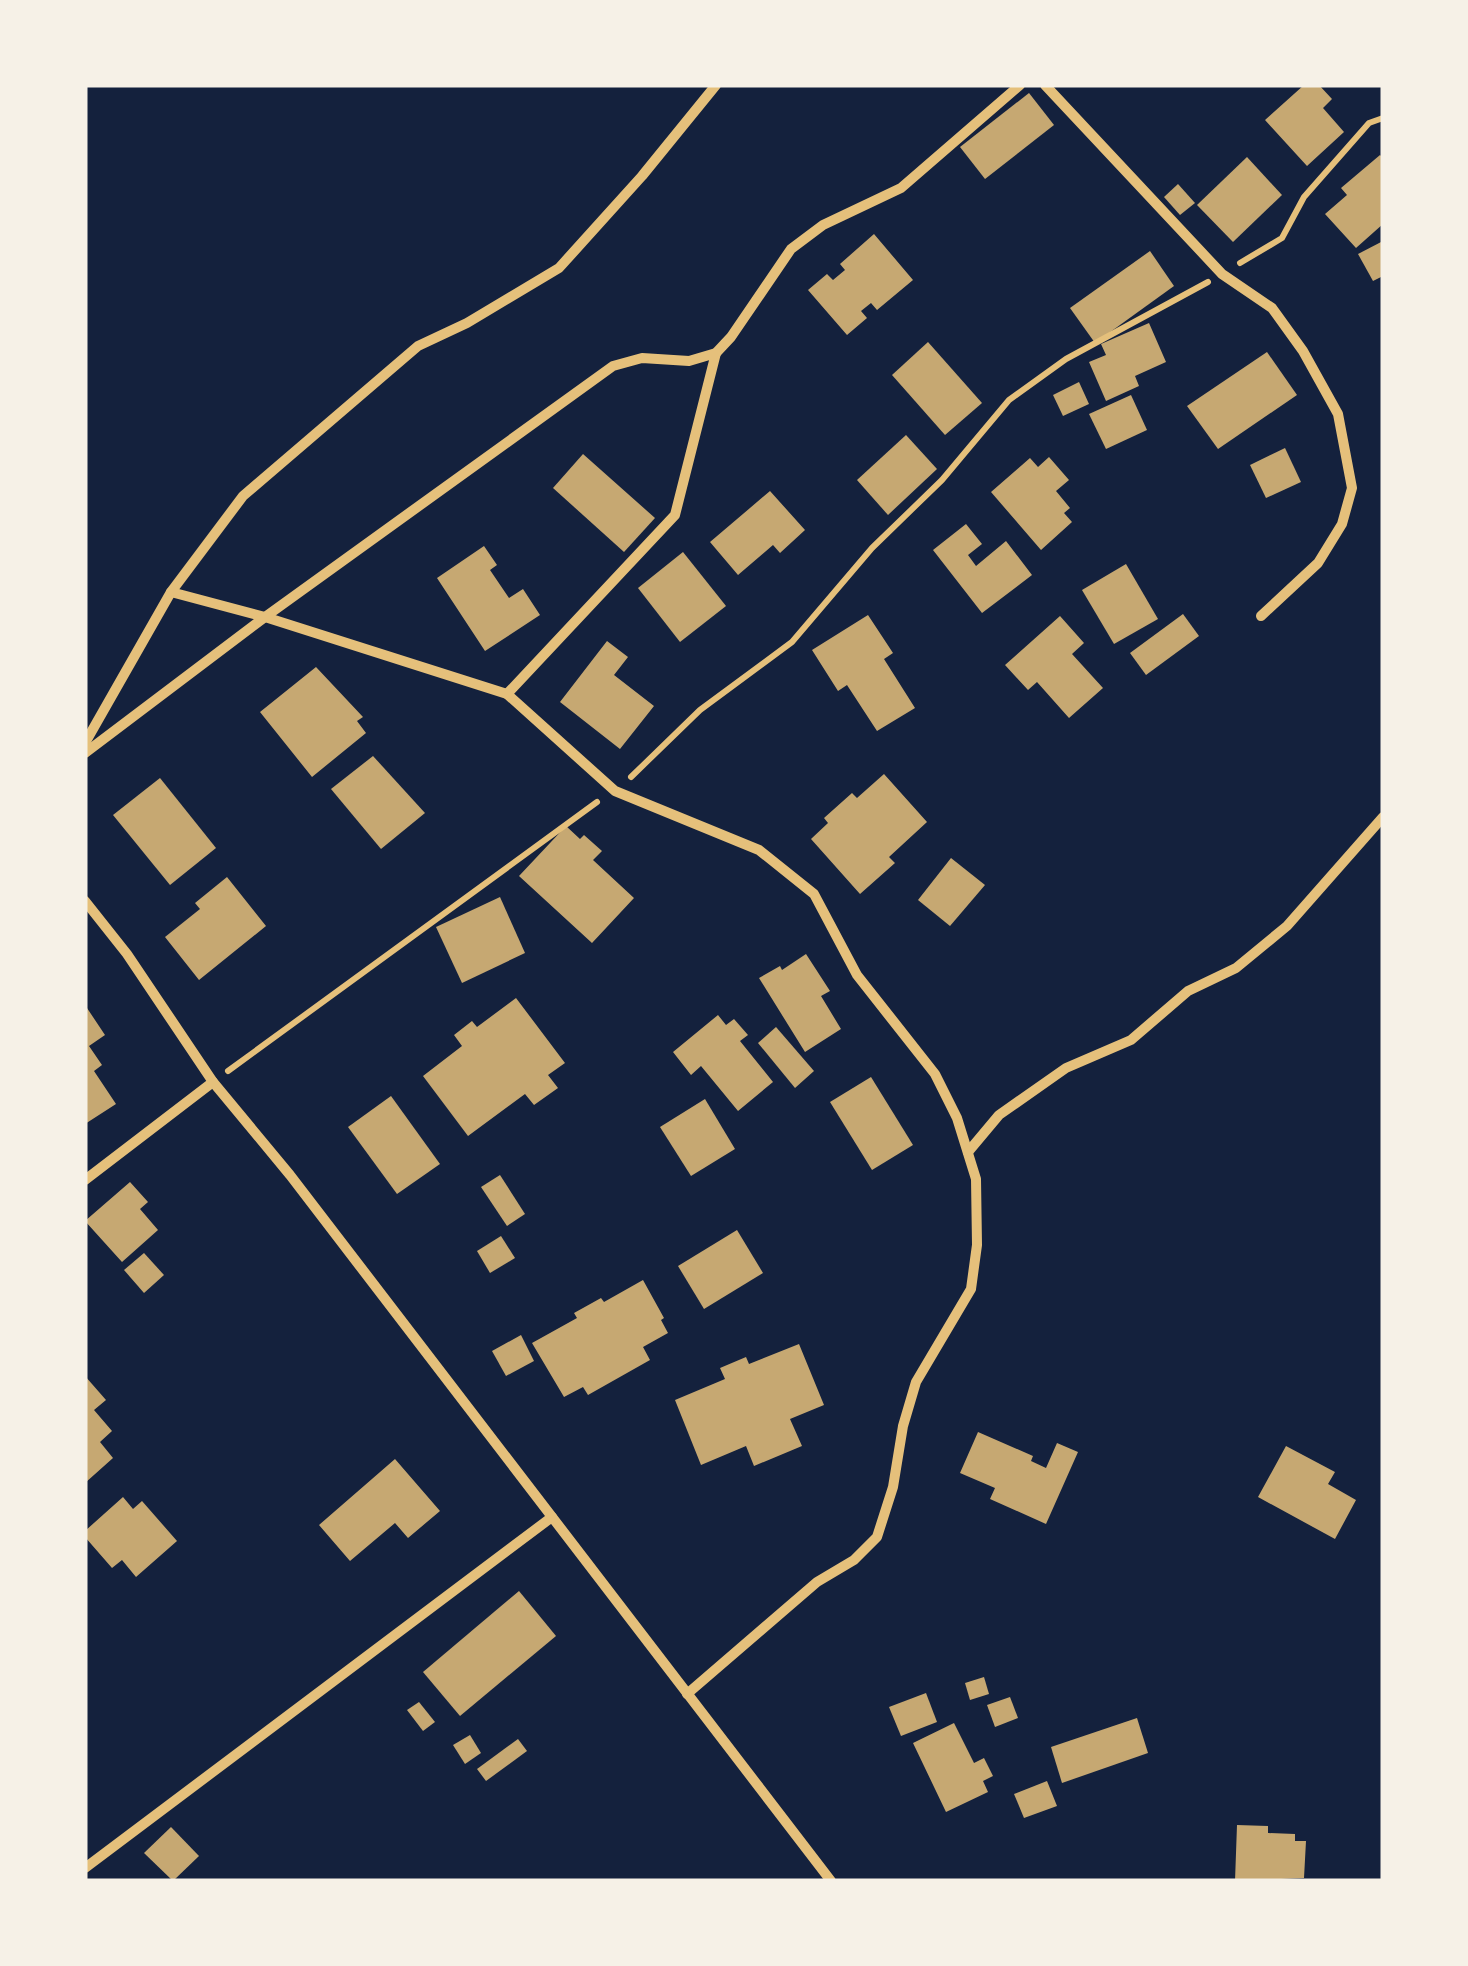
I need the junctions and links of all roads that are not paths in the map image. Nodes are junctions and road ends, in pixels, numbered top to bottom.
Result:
1 (716, 85) edge
2 (1020, 85) edge
3 (1046, 85) edge
4 (716, 353) junction
5 (172, 592) junction
6 (1261, 616) dead end
7 (265, 617) junction
8 (507, 694) junction
9 (85, 743) edge
10 (85, 753) edge
11 (1383, 817) edge
12 (85, 901) edge
13 (213, 1082) junction
14 (968, 1152) junction
15 (85, 1180) edge
16 (552, 1517) junction
17 (687, 1694) junction
18 (85, 1868) edge
19 (831, 1881) edge

1 - 5 street
2 - 4 street
3 - 6 street
4 - 7 street
4 - 8 street
5 - 7 street
5 - 9 street
7 - 8 street
7 - 10 street
8 - 14 street
11 - 14 street
12 - 13 street
13 - 15 street
13 - 16 street
14 - 17 street
16 - 17 street
16 - 18 street
17 - 19 street

